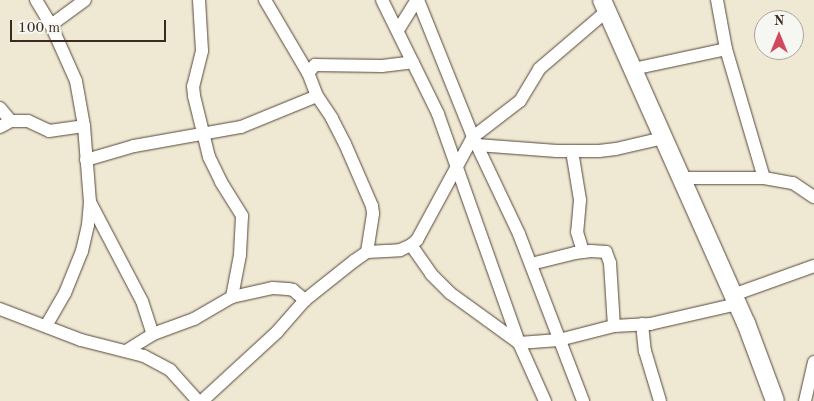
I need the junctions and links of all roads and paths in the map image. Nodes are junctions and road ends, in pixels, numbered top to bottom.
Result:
1 (36, 0) edge
2 (85, 0) edge
3 (199, 0) edge
4 (265, 0) edge
5 (382, 0) edge
6 (417, 0) edge
7 (717, 0) edge
8 (605, 6) edge
9 (51, 25) junction
10 (398, 30) junction
11 (726, 49) junction
12 (413, 62) junction
13 (633, 69) junction
14 (308, 73) junction
15 (317, 96) junction
16 (0, 108) edge
17 (5, 124) edge
18 (84, 126) junction
19 (202, 133) junction
20 (663, 138) junction
21 (475, 141) junction
22 (572, 151) junction
23 (86, 160) junction
24 (457, 165) junction
25 (681, 178) junction
26 (764, 178) junction
27 (814, 197) edge
28 (90, 202) junction
29 (411, 245) junction
30 (366, 252) junction
31 (583, 252) junction
32 (531, 264) junction
33 (814, 266) edge
34 (232, 297) junction
35 (735, 299) junction
36 (305, 300) junction
37 (0, 309) edge
38 (642, 324) junction
39 (46, 326) junction
40 (614, 326) junction
41 (153, 334) junction
42 (558, 340) junction
43 (519, 343) junction
44 (126, 351) junction
45 (814, 362) edge
46 (198, 401) edge
47 (202, 401) edge
48 (545, 401) edge
49 (583, 401) edge
50 (660, 401) edge
51 (775, 401) edge
52 (805, 401) edge

1 - 9 street
2 - 9 street
3 - 19 street
4 - 14 street
5 - 10 street
6 - 10 street
6 - 21 street
7 - 11 street
8 - 13 main road
8 - 21 street
9 - 18 street
10 - 12 street
11 - 13 street
11 - 26 street
12 - 14 street
12 - 24 street
13 - 20 main road
14 - 15 street
15 - 19 street
15 - 30 street
16 - 17 street
17 - 18 street
18 - 23 street
19 - 23 street
19 - 34 street
20 - 22 street
20 - 25 main road
21 - 22 street
21 - 24 street
21 - 32 street
22 - 31 street
23 - 28 street
24 - 29 street
24 - 43 street
25 - 26 street
25 - 35 main road
26 - 27 street
28 - 39 street
28 - 41 street
29 - 30 street
29 - 43 street
30 - 36 street
31 - 32 street
31 - 40 street
32 - 42 street
33 - 35 street
34 - 36 street
34 - 41 street
35 - 38 street
35 - 51 main road
36 - 47 street
37 - 39 street
38 - 40 street
38 - 50 street
39 - 44 street
40 - 42 street
41 - 44 street
42 - 43 street
42 - 49 street
43 - 48 street
44 - 46 street
45 - 52 street

